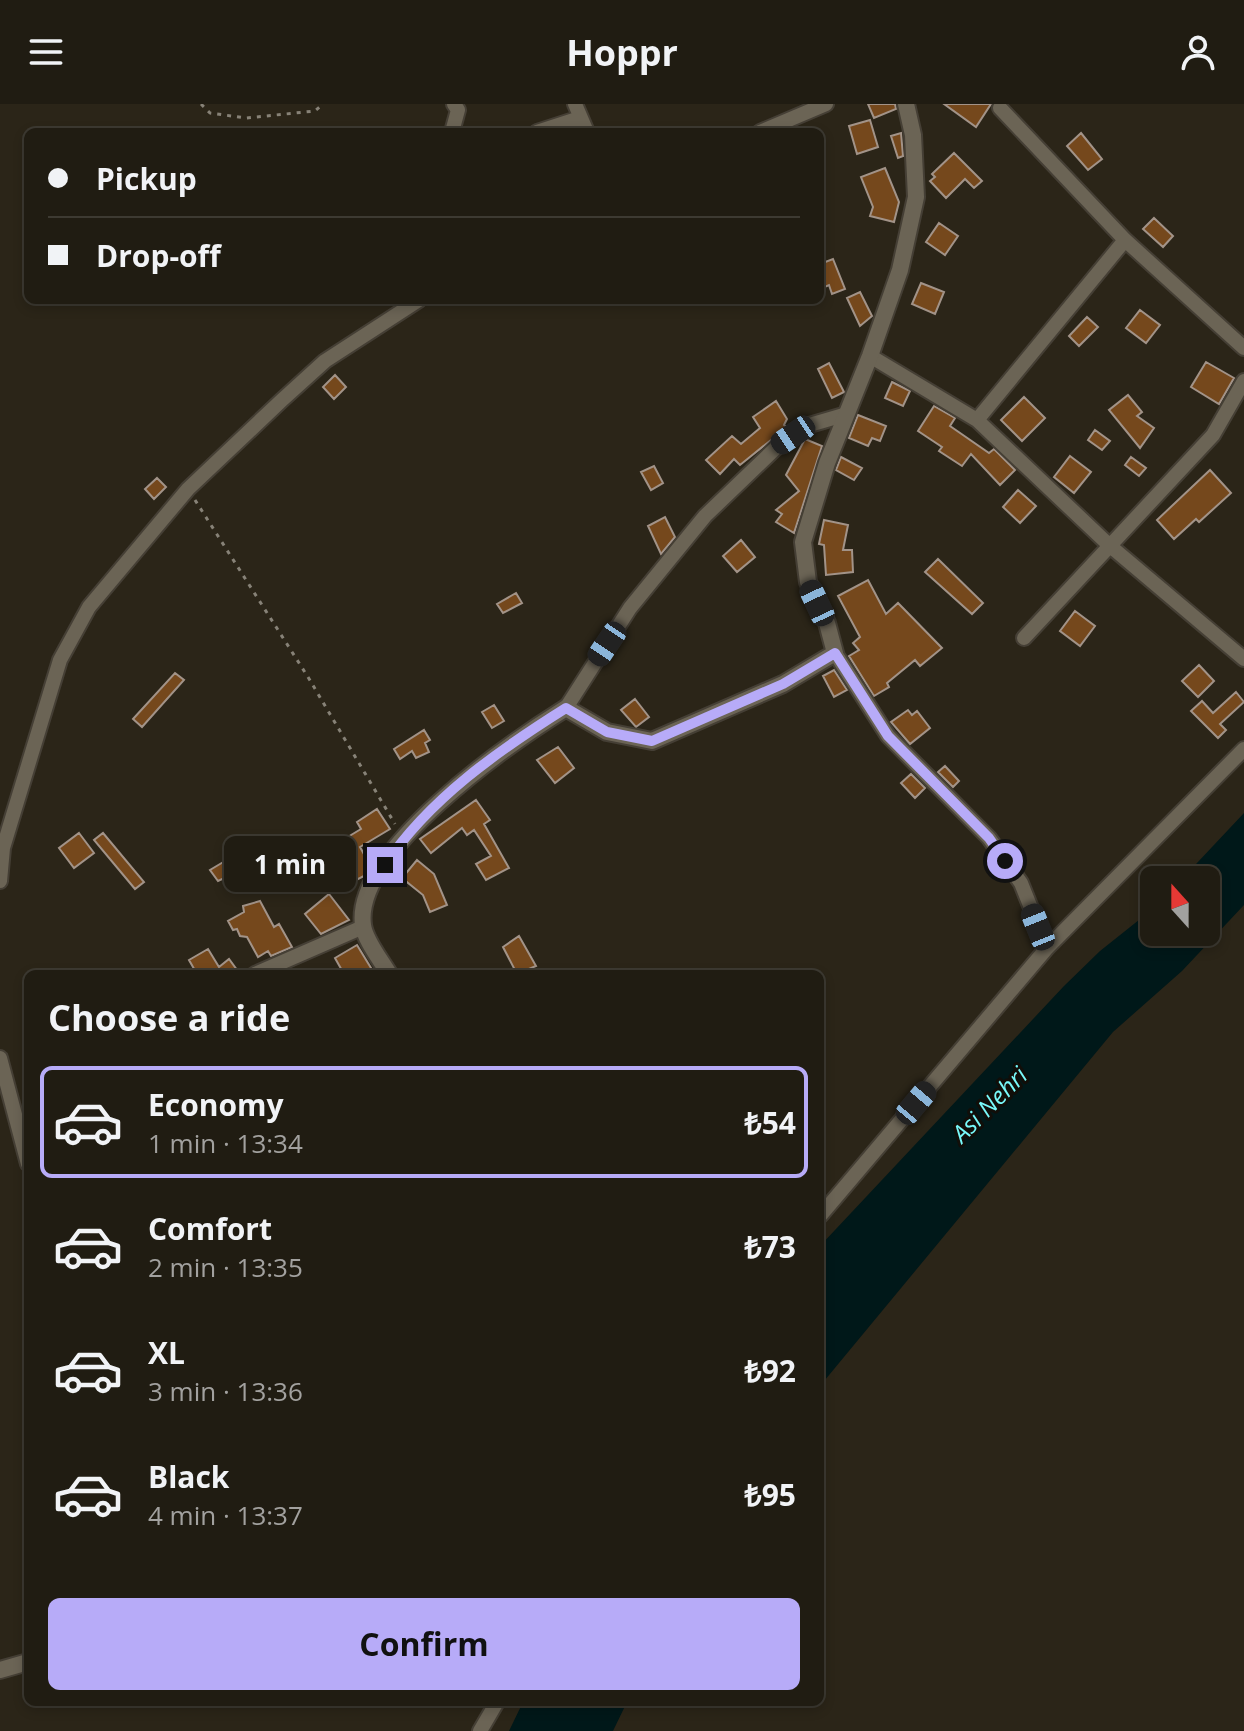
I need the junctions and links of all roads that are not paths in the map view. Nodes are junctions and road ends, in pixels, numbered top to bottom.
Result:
1 (454, 104) edge
2 (826, 104) edge
3 (906, 104) edge
4 (1000, 108) dead end
5 (581, 118) edge
6 (453, 128) edge
7 (550, 128) edge
8 (769, 128) edge
9 (1125, 240) junction
10 (413, 304) edge
11 (1244, 348) edge
12 (870, 356) junction
13 (1244, 381) edge
14 (847, 414) junction
15 (977, 420) junction
16 (1109, 545) junction
17 (1024, 638) dead end
18 (835, 653) junction
19 (1244, 659) edge
20 (566, 708) junction
21 (1244, 749) edge
22 (0, 881) edge
23 (363, 927) junction
24 (1047, 948) junction
25 (264, 970) edge
26 (387, 970) edge
27 (0, 1058) edge
28 (24, 1149) edge
29 (824, 1211) edge
30 (24, 1663) edge
31 (0, 1670) edge
32 (495, 1706) edge
33 (480, 1731) edge

1 - 6 street
2 - 8 street
3 - 12 street
4 - 9 street
5 - 7 street
9 - 11 street
9 - 15 street
10 - 22 street
12 - 14 street
12 - 15 street
13 - 16 street
14 - 18 street
14 - 20 street
15 - 16 street
16 - 17 street
16 - 19 street
18 - 20 street
18 - 24 street
20 - 23 street
21 - 24 street
23 - 25 street
23 - 26 street
24 - 29 street
27 - 28 street
30 - 31 street
32 - 33 street

